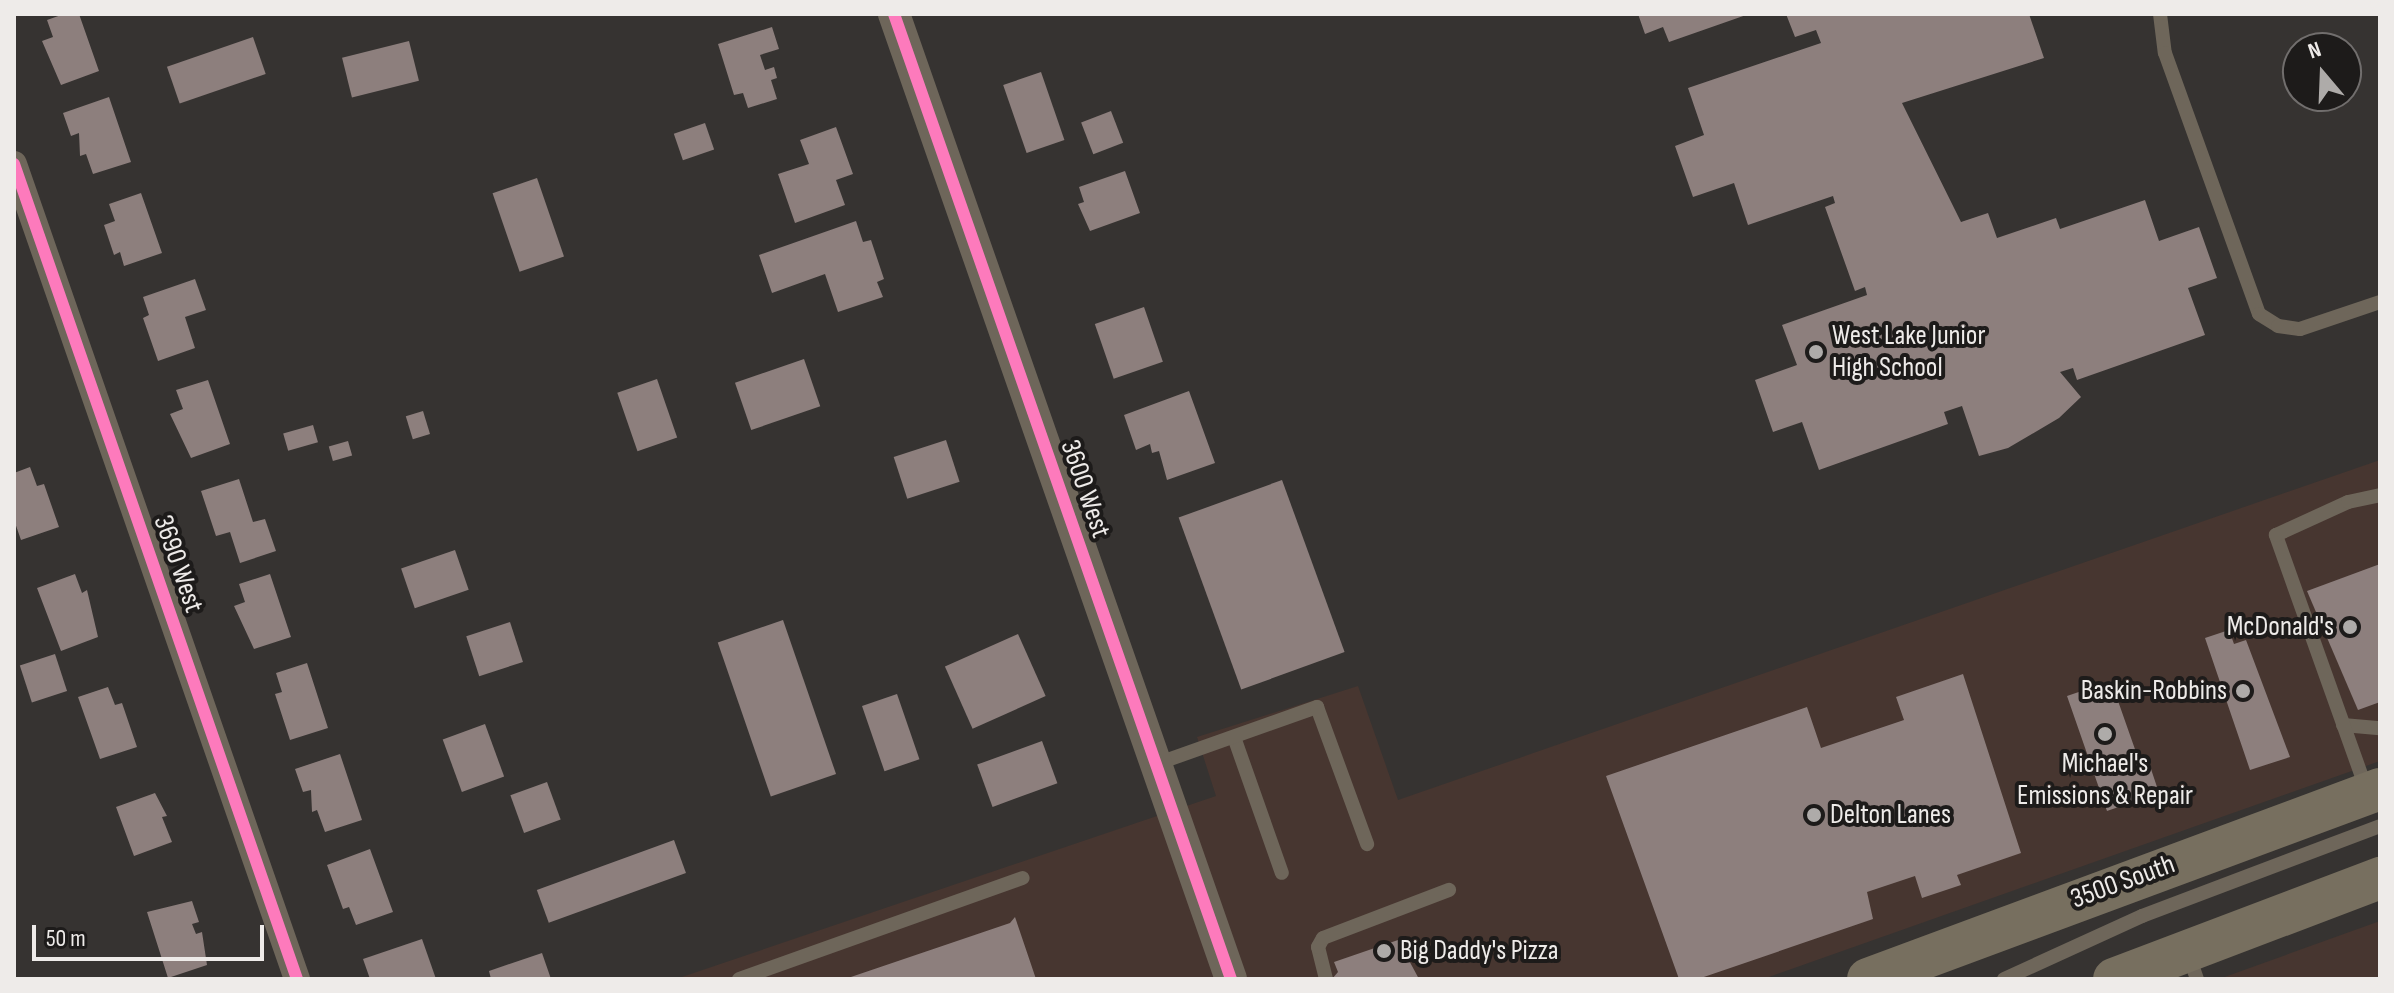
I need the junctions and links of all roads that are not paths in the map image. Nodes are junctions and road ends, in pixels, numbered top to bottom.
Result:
1 (894, 14) edge
2 (2160, 14) edge
3 (14, 164) edge
4 (2380, 302) edge
5 (2380, 495) edge
6 (2343, 725) junction
7 (2380, 728) edge
8 (1234, 737) junction
9 (1156, 764) junction
10 (2376, 803) edge
11 (1367, 844) dead end
12 (1282, 873) dead end
13 (1023, 878) dead end
14 (2380, 878) edge
15 (1449, 890) dead end
16 (2192, 964) edge
17 (297, 979) edge
18 (739, 979) edge
19 (1231, 979) edge
20 (1326, 979) edge
21 (1868, 979) edge
22 (2004, 979) edge
23 (2114, 979) edge

1 - 9 street, 3600 West
2 - 4 lane
3 - 17 street, 3690 West
5 - 6 lane
6 - 7 lane
6 - 10 lane
8 - 9 lane
8 - 11 lane
8 - 12 lane
9 - 19 street, 3600 West
10 - 21 main road, 3500 South
10 - 22 lane
13 - 18 lane
14 - 16 main road
15 - 20 lane
16 - 23 main road

